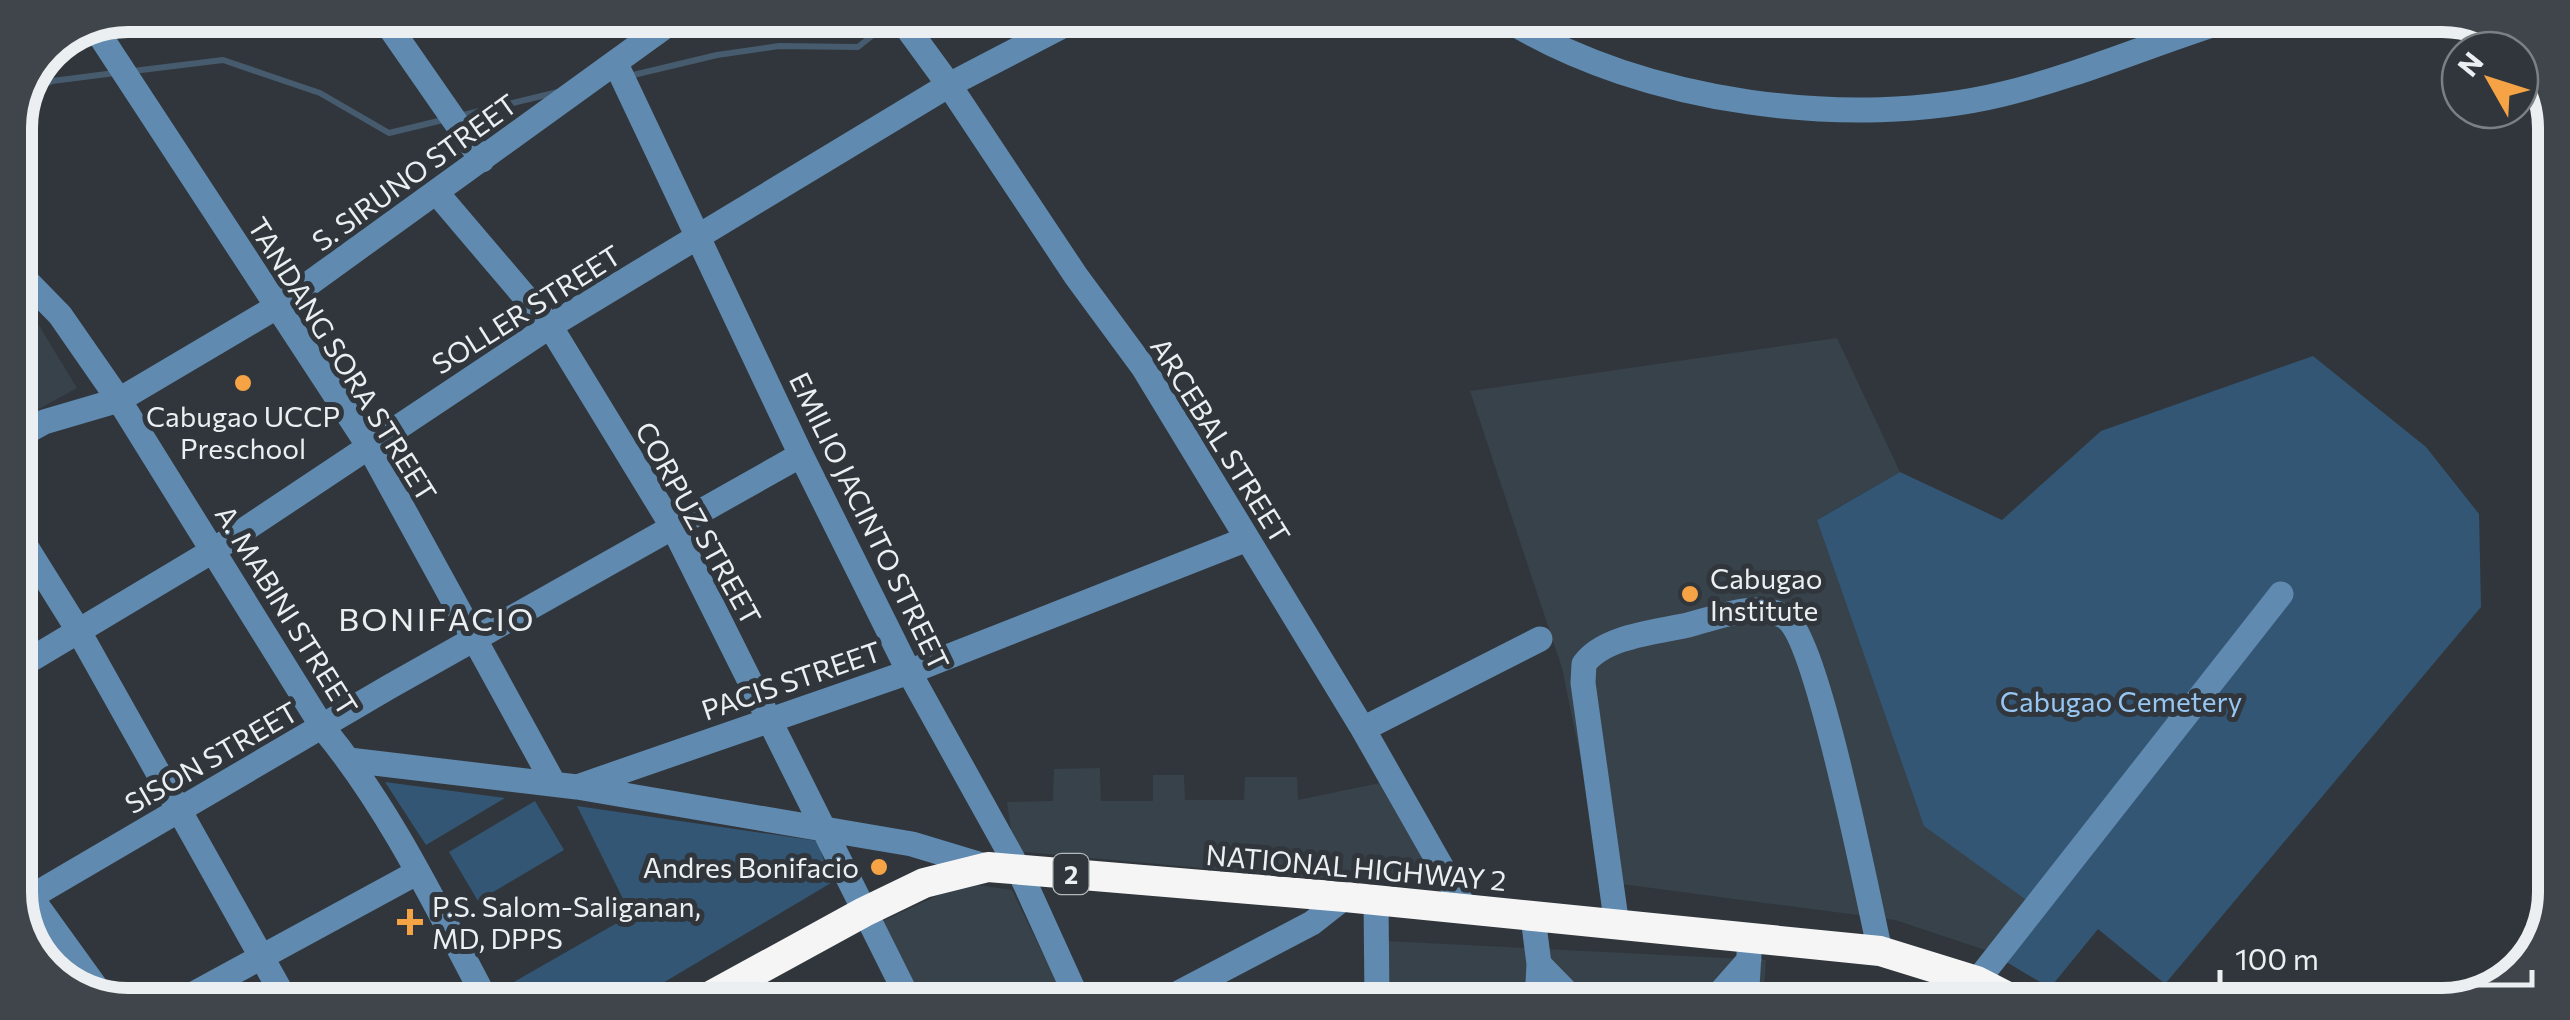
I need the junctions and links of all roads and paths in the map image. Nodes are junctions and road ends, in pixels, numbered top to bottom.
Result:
1 (393, 32) edge
2 (652, 32) edge
3 (910, 32) edge
4 (1051, 32) edge
5 (1531, 32) edge
6 (2191, 32) edge
7 (101, 37) edge
8 (616, 64) junction
9 (950, 85) junction
10 (482, 160) junction
11 (436, 192) junction
12 (700, 237) junction
13 (32, 287) edge
14 (278, 306) junction
15 (550, 326) junction
16 (120, 400) junction
17 (32, 428) edge
18 (368, 445) junction
19 (801, 455) junction
20 (674, 529) junction
21 (1247, 539) junction
22 (214, 550) junction
23 (33, 557) edge
24 (2280, 594) dead end
25 (78, 630) junction
26 (1540, 639) dead end
27 (476, 640) junction
28 (33, 658) edge
29 (909, 672) junction
30 (770, 719) junction
31 (323, 728) junction
32 (1362, 730) junction
33 (349, 760) junction
34 (565, 785) junction
35 (179, 808) junction
36 (826, 832) junction
37 (988, 867) junction
38 (1019, 870) junction
39 (418, 872) junction
40 (33, 896) edge
41 (1360, 898) junction
42 (1466, 910) junction
43 (864, 912) junction
44 (36, 915) edge
45 (1533, 917) junction
46 (1617, 926) junction
47 (1749, 949) junction
48 (1880, 951) junction
49 (262, 958) junction
50 (1538, 964) junction
51 (88, 979) edge
52 (1976, 980) junction
53 (205, 988) edge
54 (279, 988) edge
55 (480, 988) edge
56 (726, 988) edge
57 (903, 988) edge
58 (1073, 988) edge
59 (1188, 988) edge
60 (1374, 988) edge
61 (1537, 988) edge
62 (1562, 988) edge
63 (1722, 988) edge
64 (1747, 988) edge
65 (1991, 988) edge

1 - 10 street
2 - 8 street, S. SIRUNO STREET
3 - 9 street, ARCEBAL STREET
4 - 9 street, SOLLER STREET
5 - 6 street
7 - 14 street, TANDANG SORA STREET
8 - 10 street, S. SIRUNO STREET
8 - 12 street, EMILIO JACINTO STREET
9 - 12 street, SOLLER STREET
9 - 21 street, ARCEBAL STREET
10 - 11 street, S. SIRUNO STREET
11 - 14 street, S. SIRUNO STREET
11 - 15 street, CORPUZ STREET
12 - 15 street, SOLLER STREET
12 - 19 street, EMILIO JACINTO STREET
13 - 16 street, A. MABINI STREET
14 - 16 street, S. SIRUNO STREET
14 - 18 street, TANDANG SORA STREET
15 - 18 street, SOLLER STREET
15 - 20 street, CORPUZ STREET
16 - 17 street, S. SIRUNO STREET
16 - 22 street, A. MABINI STREET
18 - 22 street, SOLLER STREET
18 - 27 street, TANDANG SORA STREET
19 - 20 street, SISON STREET
19 - 29 street, EMILIO JACINTO STREET
20 - 27 street, SISON STREET
20 - 30 street, CORPUZ STREET
21 - 29 street, PACIS STREET
21 - 32 street, ARCEBAL STREET
22 - 25 street, SOLLER STREET
22 - 31 street, A. MABINI STREET
23 - 25 street
24 - 52 street
25 - 28 street, SOLLER STREET
25 - 35 street
26 - 32 street
27 - 31 street, SISON STREET
27 - 34 street, TANDANG SORA STREET
29 - 30 street, PACIS STREET
29 - 38 street, EMILIO JACINTO STREET
30 - 34 street, PACIS STREET
30 - 36 street, CORPUZ STREET
31 - 33 street, A. MABINI STREET
31 - 35 street, SISON STREET
32 - 42 street, ARCEBAL STREET
33 - 34 street
33 - 39 street, A. MABINI STREET
34 - 36 street
35 - 40 street, SISON STREET
35 - 49 street
36 - 37 street
36 - 43 street, CORPUZ STREET
37 - 38 highway, NATIONAL HIGHWAY 2 / 2
37 - 43 highway, NATIONAL HIGHWAY 2 / 2
38 - 41 highway, NATIONAL HIGHWAY 2 / 2
38 - 58 street, EMILIO JACINTO STREET
39 - 49 street
39 - 55 street, A. MABINI STREET
41 - 42 highway, NATIONAL HIGHWAY 2 / 2
41 - 59 street
41 - 60 street
42 - 45 highway, NATIONAL HIGHWAY 2 / 2
43 - 56 highway, NATIONAL HIGHWAY 2 / 2
43 - 57 street, CORPUZ STREET
44 - 51 street
45 - 46 highway, NATIONAL HIGHWAY 2 / 2
45 - 50 street
46 - 47 highway, NATIONAL HIGHWAY 2 / 2
46 - 48 street
47 - 48 highway, NATIONAL HIGHWAY 2 / 2
47 - 63 street
47 - 64 street
48 - 52 highway, NATIONAL HIGHWAY 2 / 2
49 - 53 street
49 - 54 street
50 - 61 street
50 - 62 street
52 - 65 highway, NATIONAL HIGHWAY 2 / 2

